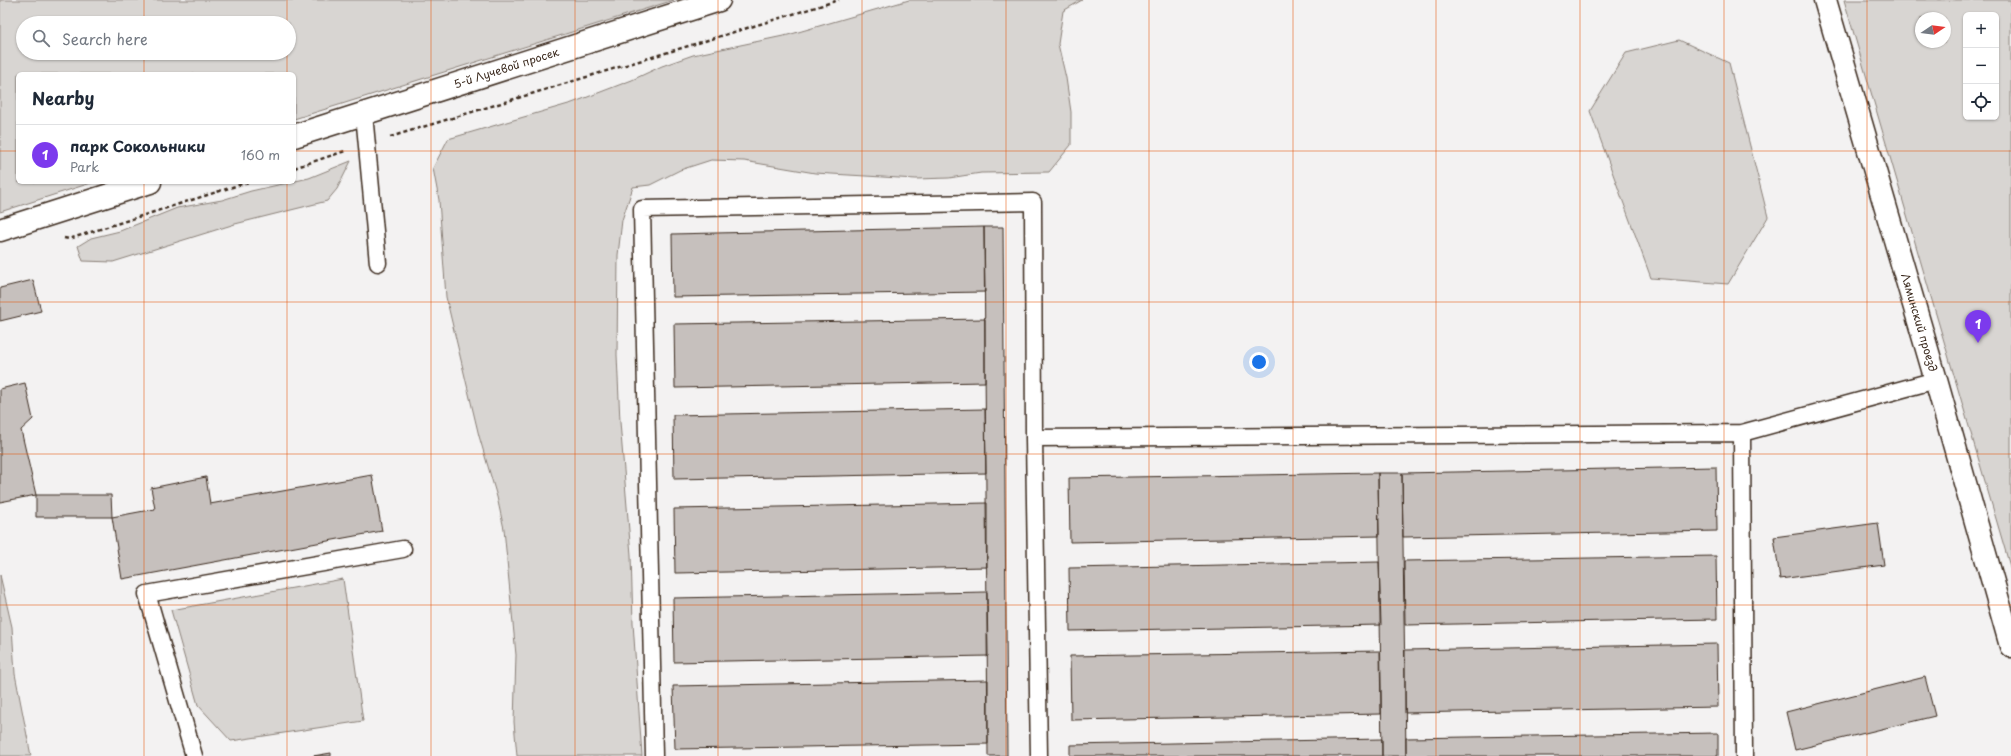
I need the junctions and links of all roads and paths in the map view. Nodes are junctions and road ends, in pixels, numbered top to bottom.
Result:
1 (719, 0) edge
2 (839, 0) edge
3 (1825, 0) edge
4 (364, 114) junction
5 (296, 135) edge
6 (367, 145) junction
7 (296, 167) edge
8 (144, 184) edge
9 (0, 230) edge
10 (378, 263) dead end
11 (1936, 380) junction
12 (1742, 433) junction
13 (1034, 438) junction
14 (404, 549) dead end
15 (2011, 646) edge
16 (194, 756) edge
17 (654, 756) edge
18 (1039, 756) edge
19 (1744, 756) edge

1 - 4 street, 5-й Лучевой просек
2 - 6 path
3 - 11 street, Ляминский проезд
4 - 5 street, 5-й Лучевой просек
4 - 6 lane
6 - 7 path
6 - 10 lane
8 - 9 street
11 - 12 lane
11 - 15 street, Ляминский проезд
12 - 13 lane
12 - 19 lane
13 - 17 lane
13 - 18 lane
14 - 16 lane

